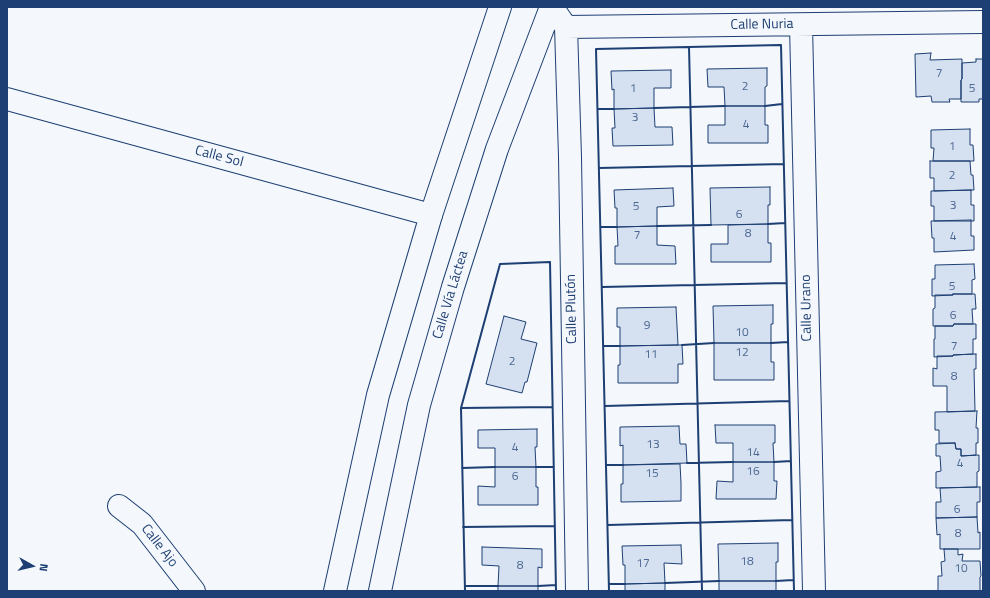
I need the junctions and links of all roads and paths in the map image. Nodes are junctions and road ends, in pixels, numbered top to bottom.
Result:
1 (500, 7) edge
2 (552, 7) edge
3 (983, 22) edge
4 (801, 25) junction
5 (566, 27) junction
6 (7, 99) edge
7 (431, 215) junction
8 (119, 506) dead end
9 (194, 591) edge
10 (336, 591) edge
11 (380, 591) edge
12 (577, 591) edge
13 (814, 591) edge

1 - 7 street
2 - 5 street
2 - 11 street, Calle Vía Láctea
3 - 4 street, Calle Nuria
4 - 5 street, Calle Nuria
4 - 13 street, Calle Urano
5 - 12 street, Calle Plutón
6 - 7 street, Calle Sol
7 - 10 street
8 - 9 street, Calle Ajo

